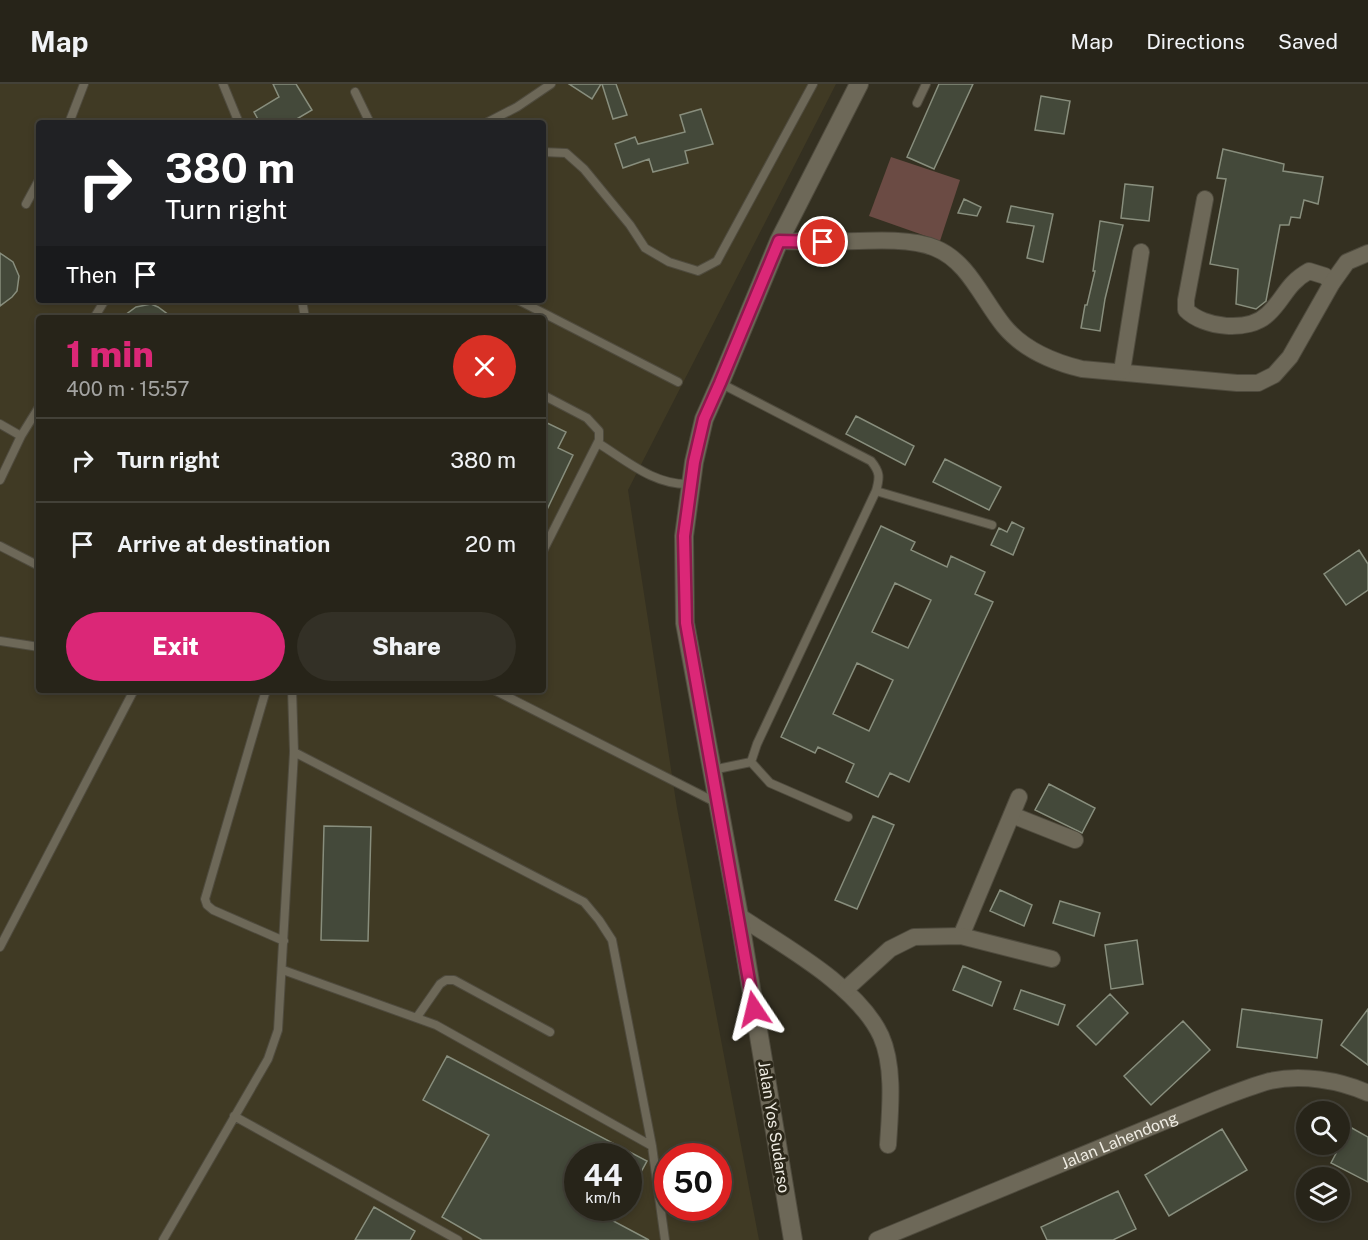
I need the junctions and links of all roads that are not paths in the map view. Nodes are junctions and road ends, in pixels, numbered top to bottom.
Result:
1 (84, 84) edge
2 (223, 84) edge
3 (551, 84) edge
4 (813, 84) edge
5 (859, 84) edge
6 (926, 84) edge
7 (355, 92) dead end
8 (917, 103) dead end
9 (70, 120) edge
10 (238, 120) edge
11 (369, 120) edge
12 (492, 120) edge
13 (546, 152) edge
14 (36, 186) edge
15 (1205, 200) dead end
16 (26, 204) dead end
17 (779, 241) junction
18 (1141, 252) dead end
19 (1368, 253) edge
20 (1332, 283) junction
21 (524, 303) edge
22 (1122, 371) junction
23 (678, 382) dead end
24 (720, 383) junction
25 (546, 396) edge
26 (36, 413) edge
27 (0, 424) edge
28 (21, 436) junction
29 (598, 442) junction
30 (0, 480) edge
31 (691, 484) junction
32 (876, 491) junction
33 (992, 525) dead end
34 (546, 545) edge
35 (0, 546) edge
36 (36, 565) edge
37 (0, 641) edge
38 (36, 646) edge
39 (132, 693) edge
40 (265, 693) edge
41 (292, 693) edge
42 (500, 693) edge
43 (294, 752) junction
44 (751, 762) junction
45 (712, 770) junction
46 (1019, 797) dead end
47 (717, 803) junction
48 (1012, 815) junction
49 (848, 818) dead end
50 (1075, 840) dead end
51 (739, 916) junction
52 (961, 936) junction
53 (284, 940) junction
54 (0, 947) edge
55 (1052, 959) dead end
56 (283, 970) junction
57 (846, 990) junction
58 (417, 1017) junction
59 (550, 1032) dead end
60 (1368, 1093) edge
61 (234, 1116) junction
62 (888, 1145) dead end
63 (652, 1146) junction
64 (163, 1240) edge
65 (458, 1240) edge
66 (665, 1240) edge
67 (793, 1240) edge
68 (877, 1240) edge

1 - 9 lane
2 - 10 lane
3 - 12 lane
4 - 13 lane
5 - 17 main road, Jalan Yos Sudarso
6 - 8 lane
7 - 11 lane
14 - 16 lane
15 - 20 street
17 - 22 street
17 - 24 main road, Jalan Yos Sudarso
18 - 22 street
19 - 20 street
20 - 22 street
21 - 23 lane
24 - 31 main road, Jalan Yos Sudarso
24 - 32 lane
25 - 29 lane
26 - 28 lane
27 - 28 lane
28 - 30 lane
29 - 31 lane
29 - 34 lane
31 - 45 main road, Jalan Yos Sudarso
32 - 33 lane
32 - 44 lane
35 - 36 lane
37 - 38 lane
39 - 54 lane
40 - 53 lane
41 - 43 lane
42 - 47 lane
43 - 53 lane
43 - 63 lane
44 - 45 lane
44 - 49 lane
45 - 47 main road, Jalan Yos Sudarso
46 - 48 street
47 - 51 main road, Jalan Yos Sudarso
48 - 50 street
48 - 52 street
51 - 57 street
51 - 67 main road, Jalan Yos Sudarso
52 - 55 street
52 - 57 street
53 - 56 lane
56 - 58 lane
56 - 61 lane
57 - 62 street
58 - 59 lane
58 - 63 lane
60 - 68 street, Jalan Lahendong
61 - 64 lane
61 - 65 lane
63 - 66 lane

